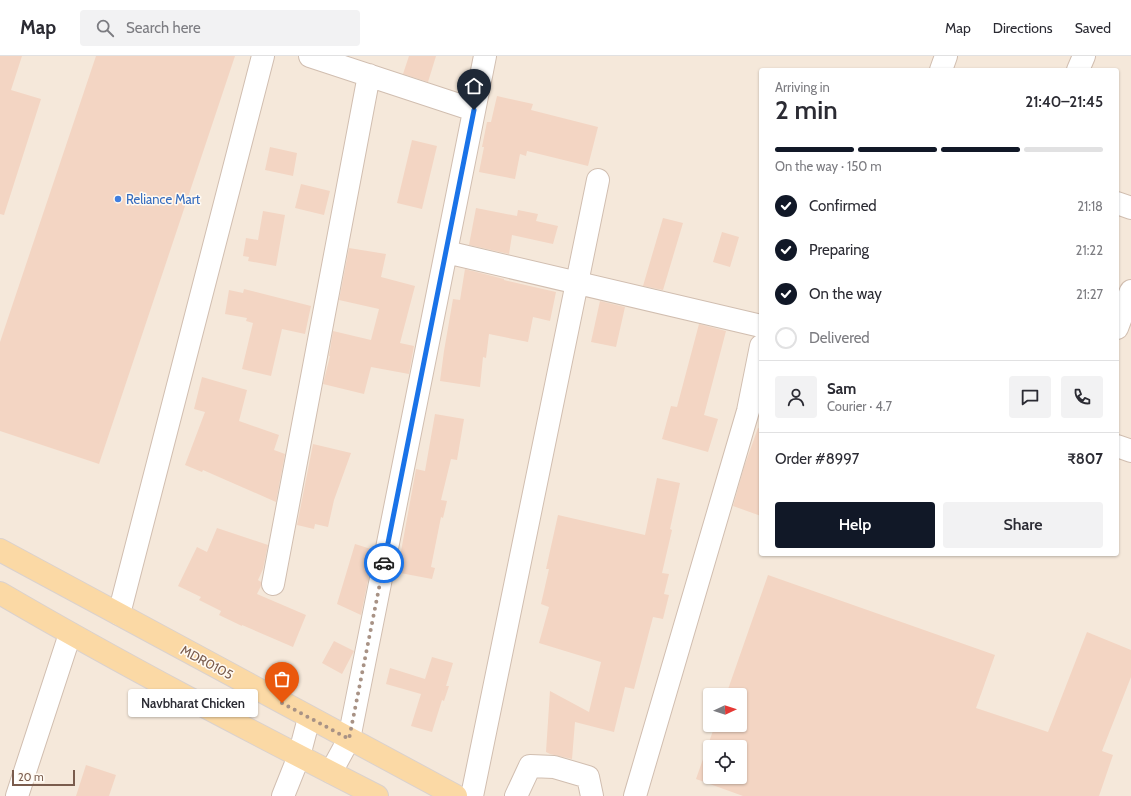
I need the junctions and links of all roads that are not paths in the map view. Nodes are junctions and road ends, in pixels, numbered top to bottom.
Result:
1 (263, 56) edge
2 (310, 56) edge
3 (485, 56) edge
4 (946, 56) edge
5 (1084, 56) edge
6 (942, 68) edge
7 (1079, 68) edge
8 (369, 75) junction
9 (474, 110) junction
10 (598, 180) dead end
11 (1119, 204) edge
12 (1131, 208) edge
13 (446, 252) junction
14 (577, 283) junction
15 (1131, 291) edge
16 (1119, 323) edge
17 (759, 326) edge
18 (759, 369) edge
19 (755, 414) edge
20 (1119, 447) edge
21 (1131, 451) edge
22 (0, 550) edge
23 (273, 584) dead end
24 (0, 593) edge
25 (118, 614) junction
26 (70, 634) junction
27 (309, 718) junction
28 (349, 739) junction
29 (299, 756) junction
30 (331, 772) junction
31 (17, 796) edge
32 (283, 796) edge
33 (377, 796) edge
34 (456, 796) edge
35 (472, 796) edge
36 (516, 796) edge
37 (592, 796) edge
38 (636, 796) edge

1 - 25 street
2 - 8 street
3 - 9 street
4 - 6 street
5 - 7 street
8 - 9 street
8 - 23 street
9 - 13 street
10 - 14 street
11 - 12 street
13 - 14 street
13 - 28 street
14 - 17 street
14 - 35 street
15 - 16 street
18 - 19 street
19 - 38 street
20 - 21 street
22 - 25 main road, MDR0105
24 - 26 main road
25 - 27 main road, MDR0105
26 - 29 main road
26 - 31 street
27 - 28 main road, MDR0105
27 - 29 street
28 - 30 street
28 - 34 main road, MDR0105
29 - 30 main road
29 - 32 street
30 - 33 main road
36 - 37 street

